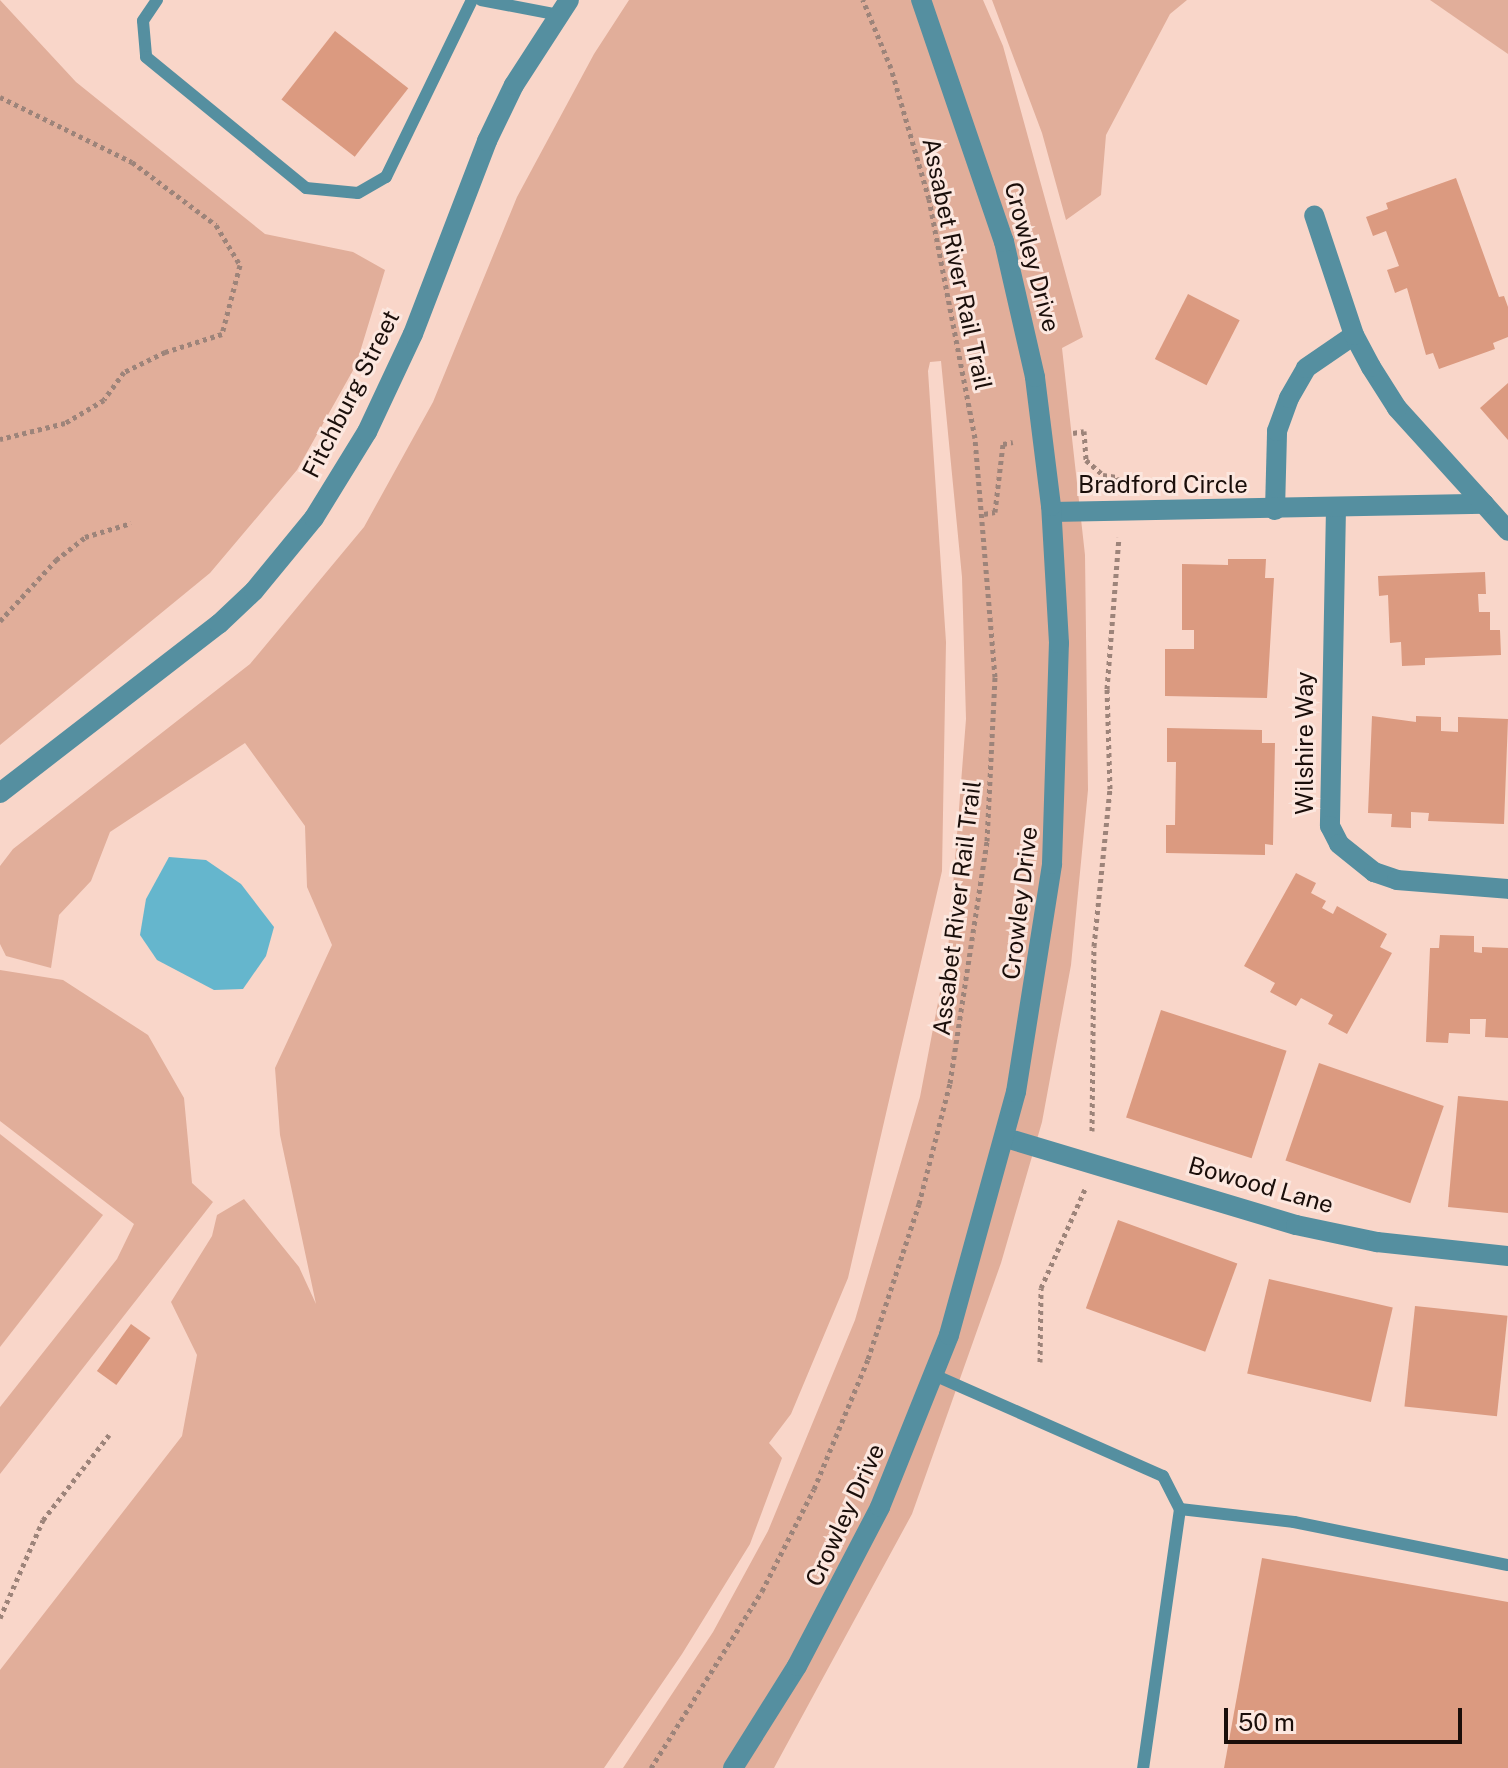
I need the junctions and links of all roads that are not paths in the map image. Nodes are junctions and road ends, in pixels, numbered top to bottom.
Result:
1 (157, 0) edge
2 (472, 0) edge
3 (481, 0) edge
4 (921, 0) edge
5 (564, 8) edge
6 (1314, 215) dead end
7 (1354, 335) junction
8 (1484, 504) junction
9 (1336, 508) junction
10 (1275, 510) junction
11 (1052, 512) junction
12 (1508, 531) edge
13 (0, 793) edge
14 (1508, 889) edge
15 (1006, 1138) junction
16 (1508, 1256) edge
17 (934, 1375) junction
18 (1180, 1509) junction
19 (1508, 1565) edge
20 (736, 1767) edge
21 (1143, 1768) edge

1 - 2 lane
3 - 5 lane
4 - 11 street, Crowley Drive
5 - 13 street, Fitchburg Street
6 - 7 street
7 - 8 street
7 - 10 street, Bradford Circle
8 - 9 street, Bradford Circle
8 - 12 street
9 - 10 street, Bradford Circle
9 - 14 street, Wilshire Way
10 - 11 street, Bradford Circle
11 - 15 street, Crowley Drive
15 - 16 street, Bowood Lane
15 - 17 street, Crowley Drive
17 - 18 lane
17 - 20 street, Crowley Drive
18 - 19 lane
18 - 21 lane

